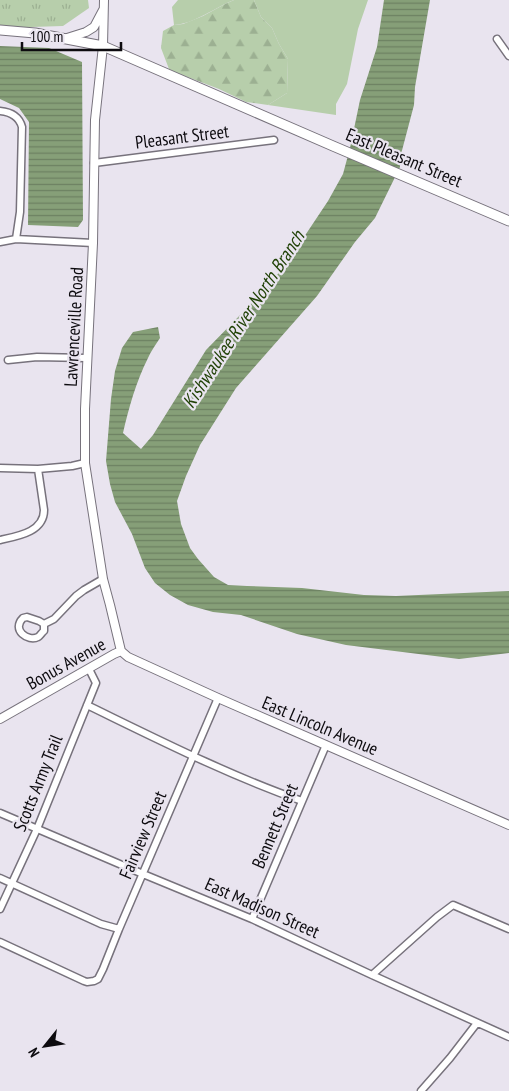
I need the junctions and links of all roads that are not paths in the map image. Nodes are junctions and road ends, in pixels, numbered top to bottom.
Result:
1 (104, 4) edge
2 (0, 30) edge
3 (67, 38) junction
4 (497, 38) dead end
5 (103, 46) junction
6 (509, 56) edge
7 (0, 111) edge
8 (274, 140) dead end
9 (94, 163) junction
10 (509, 221) edge
11 (16, 239) junction
12 (0, 242) edge
13 (93, 243) junction
14 (87, 358) junction
15 (8, 360) dead end
16 (85, 463) junction
17 (0, 468) edge
18 (38, 469) junction
19 (0, 540) edge
20 (103, 579) junction
21 (44, 624) dead end
22 (121, 651) junction
23 (89, 669) junction
24 (218, 698) junction
25 (86, 705) junction
26 (0, 719) edge
27 (326, 745) junction
28 (194, 756) junction
29 (302, 801) junction
30 (0, 813) edge
31 (509, 824) edge
32 (36, 829) junction
33 (143, 874) junction
34 (0, 878) edge
35 (12, 883) junction
36 (0, 909) edge
37 (252, 919) junction
38 (509, 929) edge
39 (118, 930) junction
40 (0, 942) edge
41 (372, 975) junction
42 (477, 1023) junction
43 (509, 1037) edge
44 (421, 1091) edge

1 - 3 street
1 - 5 street, Lawrenceville Road
2 - 3 main road, East Pleasant Street
3 - 5 main road, East Pleasant Street
4 - 6 street
5 - 9 street, Lawrenceville Road
5 - 10 main road, East Pleasant Street
7 - 11 street
8 - 9 street, Pleasant Street
9 - 13 street, Lawrenceville Road
11 - 12 street
11 - 13 street
13 - 14 street, Lawrenceville Road
14 - 15 street
14 - 16 street, Lawrenceville Road
16 - 18 street
16 - 20 street, Lawrenceville Road
17 - 18 street
18 - 19 street
20 - 21 street
20 - 22 street, Lawrenceville Road
22 - 23 street, Bonus Avenue
22 - 24 street, East Lincoln Avenue
23 - 25 street, Scotts Army Trail
23 - 26 street, Bonus Avenue
24 - 27 street, East Lincoln Avenue
24 - 28 street, Fairview Street
25 - 28 street
25 - 32 street, Scotts Army Trail
27 - 29 street, Bennett Street
27 - 31 street, East Lincoln Avenue
28 - 29 street
28 - 33 street, Fairview Street
29 - 37 street, Bennett Street
30 - 32 street, East Madison Street
32 - 33 street, East Madison Street
32 - 35 street, Scotts Army Trail
33 - 37 street, East Madison Street
33 - 39 street, Fairview Street
34 - 35 street
35 - 36 street, Scotts Army Trail
35 - 39 street
37 - 41 street, East Madison Street
38 - 41 street
39 - 40 street, Fairview Street
41 - 42 street, East Madison Street
42 - 43 street, East Madison Street
42 - 44 street

